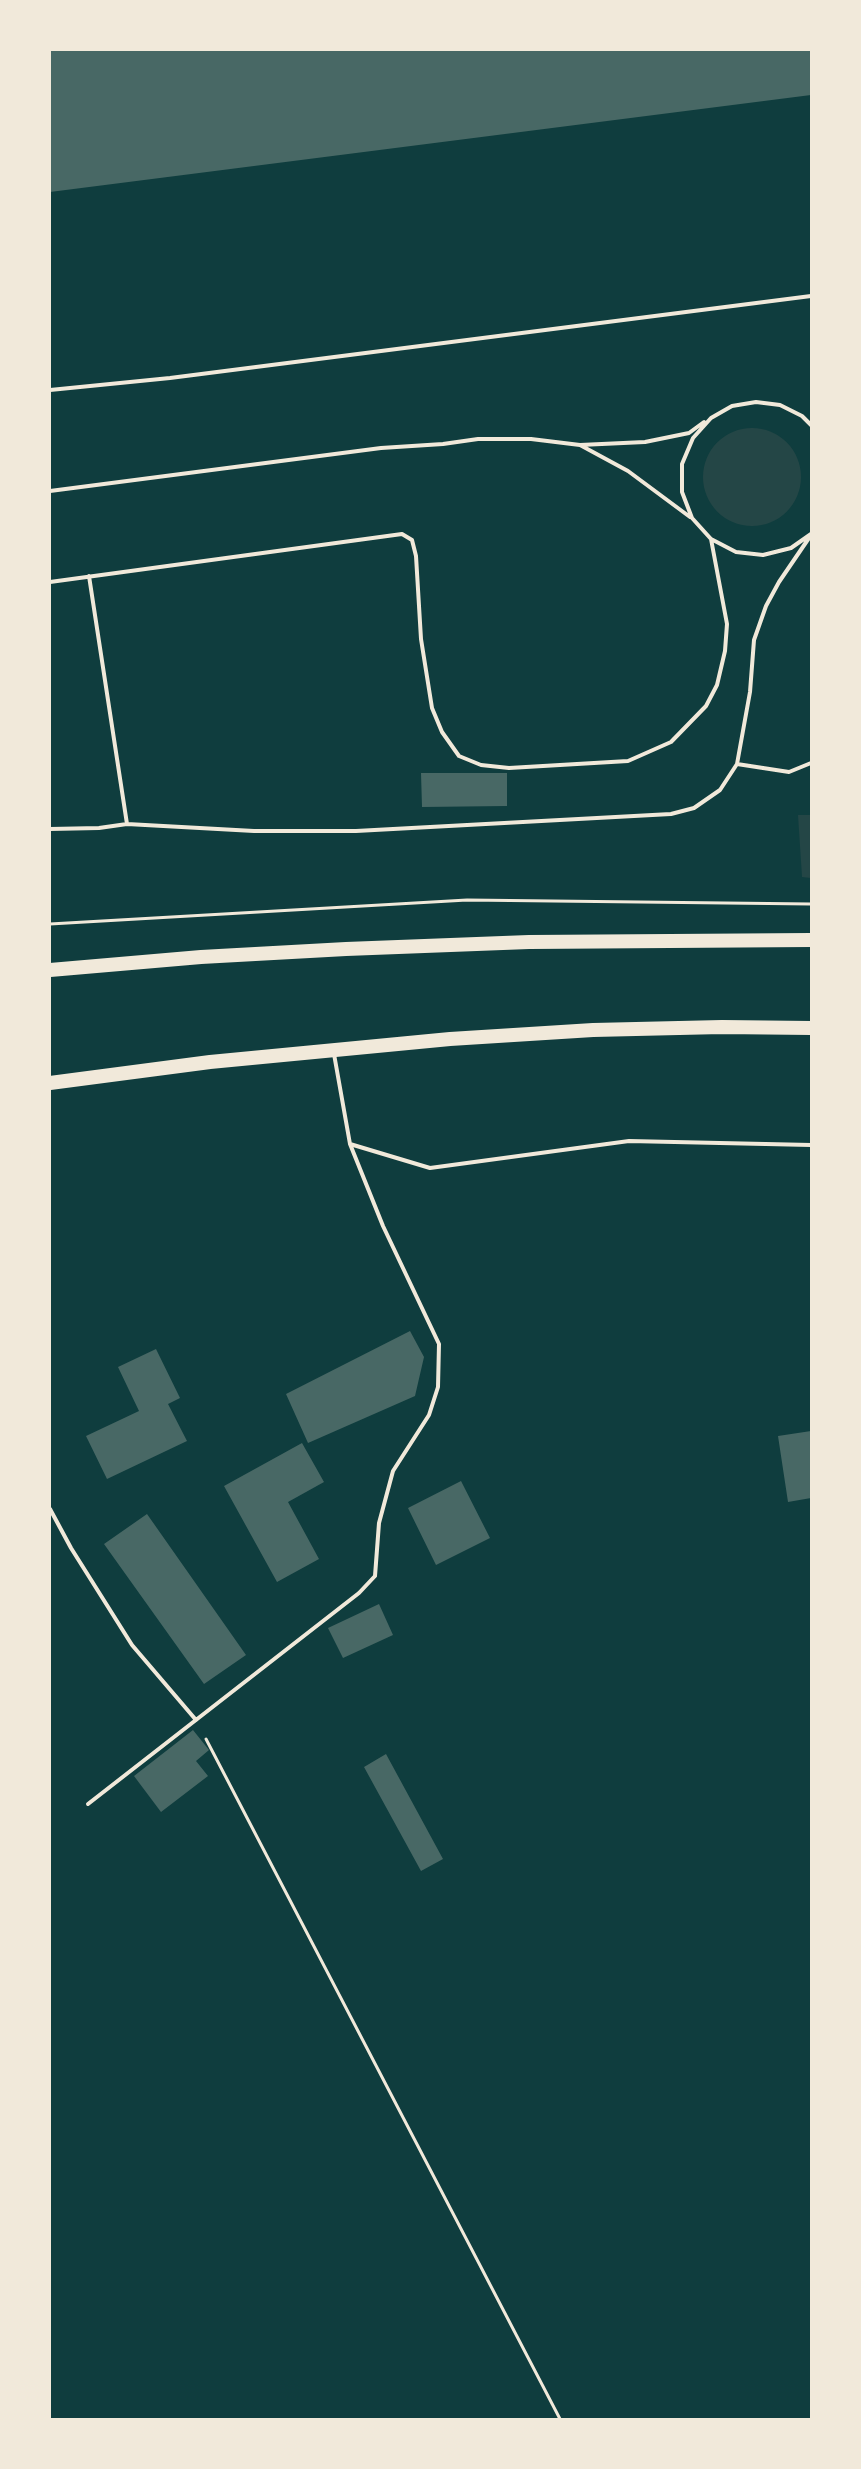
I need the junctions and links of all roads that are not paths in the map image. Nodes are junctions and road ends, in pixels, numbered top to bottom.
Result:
1 (811, 296) edge
2 (50, 390) edge
3 (711, 418) junction
4 (811, 425) edge
5 (580, 445) junction
6 (50, 492) edge
7 (692, 518) junction
8 (811, 534) edge
9 (711, 539) junction
10 (89, 576) junction
11 (50, 582) edge
12 (811, 763) edge
13 (737, 764) junction
14 (127, 824) junction
15 (50, 829) edge
16 (811, 940) edge
17 (50, 970) edge
18 (811, 1028) edge
19 (333, 1049) junction
20 (50, 1083) edge
21 (350, 1144) junction
22 (811, 1144) edge
23 (50, 1509) edge
24 (196, 1720) junction
25 (88, 1804) dead end

1 - 2 lane
3 - 4 lane
3 - 5 lane
3 - 7 lane
5 - 6 lane
5 - 7 lane
7 - 9 lane
8 - 9 lane
8 - 13 lane
9 - 10 lane
10 - 11 lane
10 - 14 lane
12 - 13 lane
13 - 14 lane
14 - 15 lane
16 - 17 highway
18 - 19 highway
19 - 20 highway
19 - 21 lane
21 - 22 lane
21 - 24 lane
23 - 24 lane
24 - 25 lane

